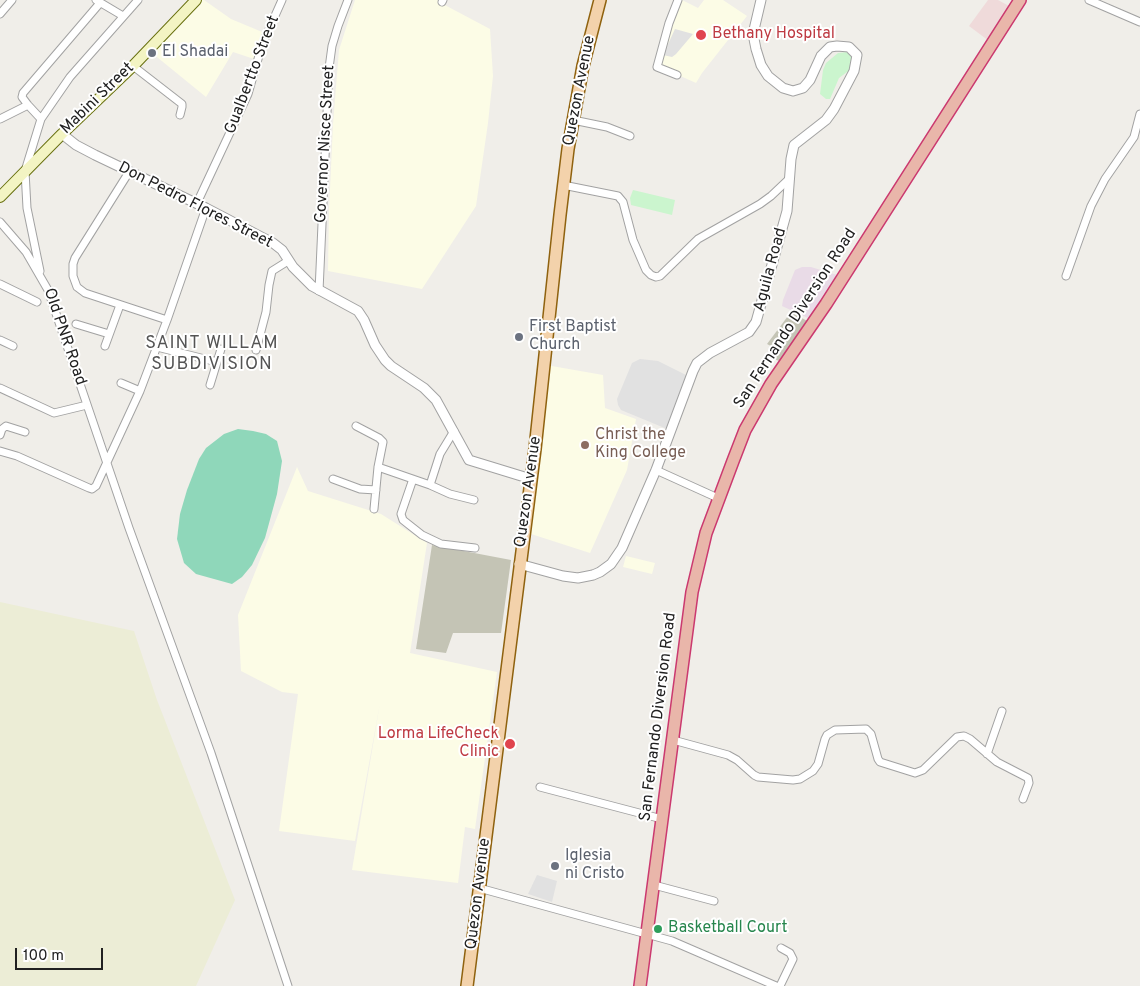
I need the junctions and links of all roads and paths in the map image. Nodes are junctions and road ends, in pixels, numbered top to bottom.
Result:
1 (12, 0) edge
2 (138, 0) edge
3 (196, 0) edge
4 (282, 0) edge
5 (348, 0) edge
6 (600, 0) edge
7 (678, 0) edge
8 (761, 0) edge
9 (1020, 0) edge
10 (1089, 0) edge
11 (98, 2) edge
12 (0, 14) edge
13 (123, 16) junction
14 (1140, 22) edge
15 (133, 66) junction
16 (676, 75) dead end
17 (28, 106) junction
18 (1140, 114) edge
19 (180, 115) dead end
20 (0, 119) edge
21 (41, 119) junction
22 (573, 120) junction
23 (62, 134) junction
24 (630, 136) dead end
25 (25, 171) junction
26 (129, 172) junction
27 (790, 178) junction
28 (564, 185) junction
29 (0, 197) edge
30 (197, 204) junction
31 (206, 208) junction
32 (0, 222) edge
33 (288, 261) junction
34 (40, 274) junction
35 (1066, 276) dead end
36 (0, 284) edge
37 (319, 291) junction
38 (37, 302) dead end
39 (120, 305) junction
40 (167, 320) junction
41 (76, 324) dead end
42 (109, 334) junction
43 (0, 340) edge
44 (13, 346) dead end
45 (105, 346) dead end
46 (157, 348) junction
47 (221, 349) dead end
48 (256, 350) dead end
49 (217, 362) junction
50 (121, 383) dead end
51 (210, 386) dead end
52 (0, 388) edge
53 (140, 391) junction
54 (87, 405) junction
55 (356, 426) dead end
56 (454, 431) junction
57 (25, 432) dead end
58 (0, 435) edge
59 (0, 451) edge
60 (107, 463) junction
61 (378, 468) junction
62 (656, 470) junction
63 (333, 479) dead end
64 (413, 479) junction
65 (531, 479) junction
66 (430, 485) junction
67 (376, 490) junction
68 (720, 498) junction
69 (474, 500) dead end
70 (374, 509) dead end
71 (475, 548) dead end
72 (520, 564) junction
73 (1002, 711) dead end
74 (673, 740) junction
75 (987, 754) junction
76 (540, 787) dead end
77 (1023, 799) dead end
78 (662, 819) junction
79 (654, 885) junction
80 (479, 888) junction
81 (714, 901) dead end
82 (648, 934) junction
83 (781, 948) dead end
84 (288, 986) edge
85 (467, 986) edge
86 (640, 986) edge
87 (776, 986) edge
88 (780, 986) edge

1 - 12 street
2 - 13 street
3 - 15 main road, Mabini Street
4 - 30 street, Gualbertto Street
5 - 37 street, Governor Nisce Street
6 - 22 main road, Quezon Avenue
7 - 16 street
8 - 27 street, Aguila Road
9 - 68 highway, San Fernando Diversion Road
10 - 14 street
11 - 13 street
11 - 17 street
13 - 21 street
15 - 19 street
15 - 23 main road, Mabini Street
17 - 20 street
17 - 21 street
18 - 35 street
21 - 25 street
22 - 24 street
22 - 28 main road, Quezon Avenue
23 - 25 main road, Mabini Street
23 - 26 street, Don Pedro Flores Street
25 - 29 main road, Mabini Street
25 - 34 street
26 - 30 street, Don Pedro Flores Street
26 - 39 street
27 - 28 street
27 - 62 street, Aguila Road
28 - 65 main road, Quezon Avenue
30 - 31 street, Don Pedro Flores Street
31 - 33 street, Don Pedro Flores Street
31 - 40 street
32 - 34 street, Old PNR Road
33 - 37 street, Don Pedro Flores Street
33 - 48 street
34 - 54 street, Old PNR Road
36 - 38 street
37 - 56 street, Don Pedro Flores Street
39 - 40 street
39 - 42 street
40 - 46 street
41 - 42 street
42 - 45 street
43 - 44 street
46 - 49 street
46 - 53 street
47 - 49 street
49 - 51 street
50 - 53 street
52 - 54 street
53 - 60 street
54 - 60 street, Old PNR Road
55 - 61 street
56 - 65 street, Don Pedro Flores Street
56 - 66 street
57 - 58 street
59 - 60 street
60 - 84 street, Old PNR Road
61 - 64 street
61 - 67 street
62 - 68 street
62 - 72 street, Aguila Road
63 - 67 street
64 - 66 street
64 - 71 street
65 - 72 main road, Quezon Avenue
66 - 69 street
67 - 70 street
68 - 74 highway, San Fernando Diversion Road
72 - 80 main road, Quezon Avenue
73 - 75 street
74 - 75 street
74 - 78 highway, San Fernando Diversion Road
75 - 77 street
76 - 78 street
78 - 79 highway, San Fernando Diversion Road
79 - 81 street
79 - 82 highway, San Fernando Diversion Road
80 - 82 street
80 - 85 main road, Quezon Avenue
82 - 86 highway, San Fernando Diversion Road
82 - 87 street
83 - 88 street

